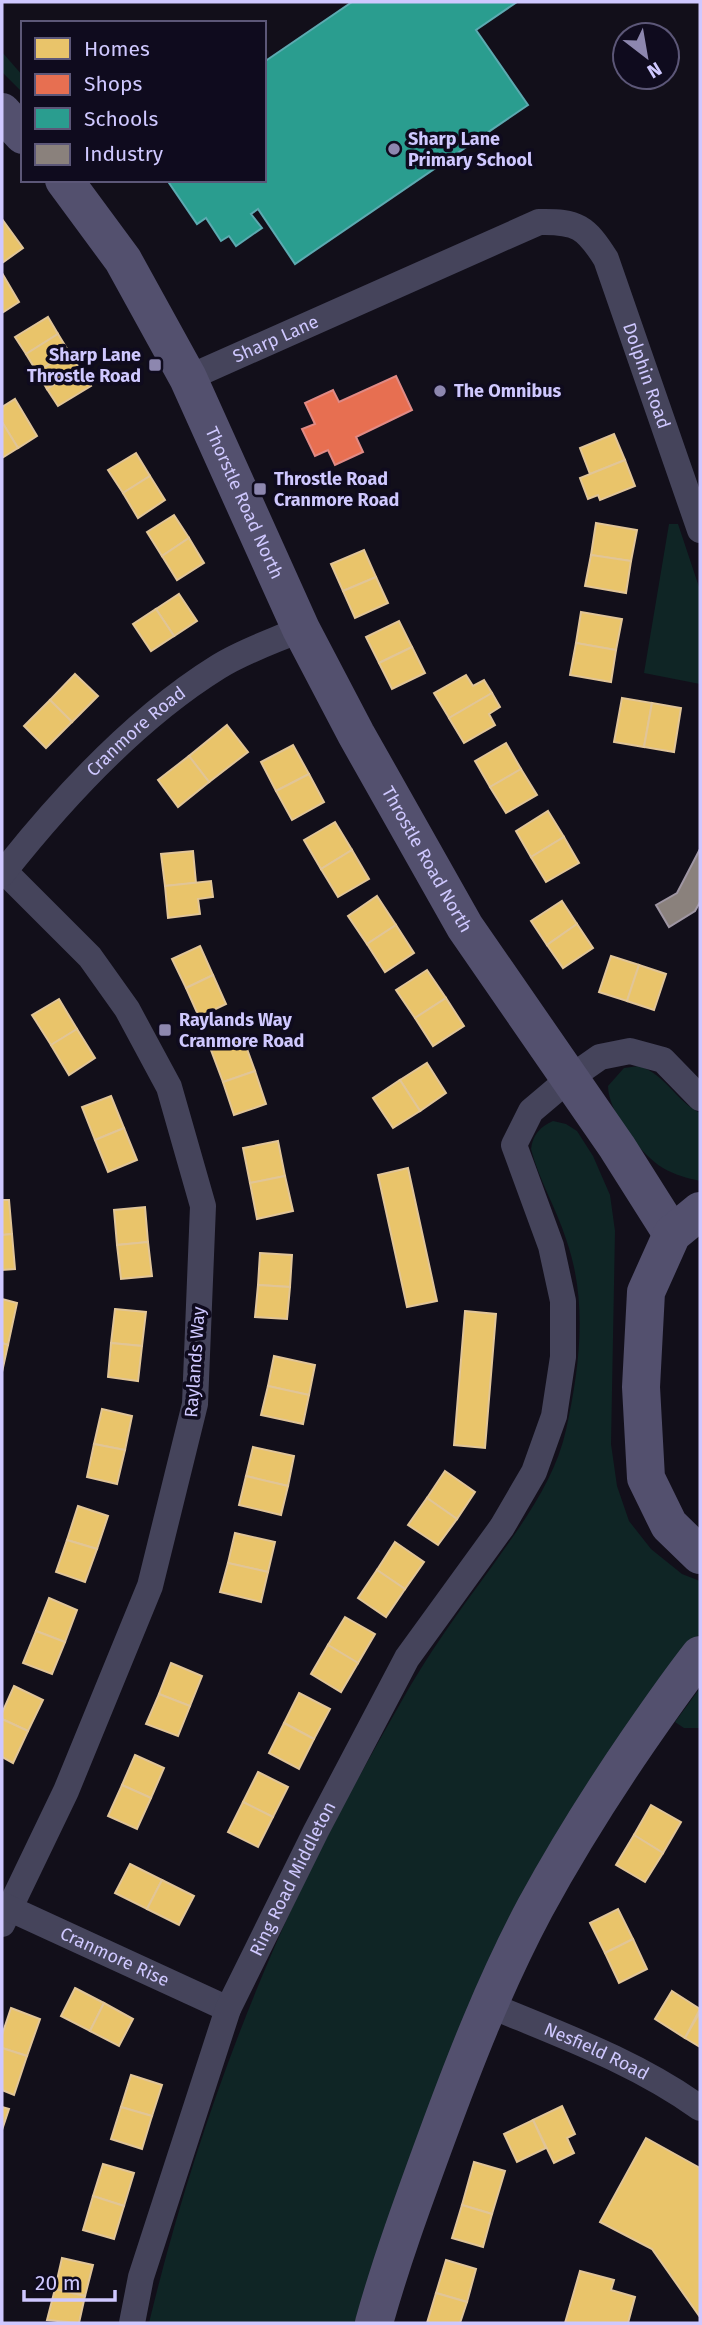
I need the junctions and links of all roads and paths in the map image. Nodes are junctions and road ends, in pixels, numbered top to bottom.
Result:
1 (2, 112) edge
2 (21, 133) edge
3 (65, 182) edge
4 (581, 229) joint
5 (188, 378) junction
6 (700, 530) edge
7 (301, 629) junction
8 (2, 871) edge
9 (570, 1078) junction
10 (700, 1098) edge
11 (686, 1222) edge
12 (700, 1555) edge
13 (700, 1655) edge
14 (4, 1912) edge
15 (489, 2005) junction
16 (228, 2008) junction
17 (700, 2108) edge
18 (132, 2323) edge
19 (374, 2323) edge

1 - 2 street
3 - 5 street
4 - 5 street, Sharp Lane
4 - 6 street, Dolphin Road
5 - 7 street, Thorstle Road North
7 - 8 street, Cranmore Road
7 - 9 street, Throstle Road North
8 - 14 street, Raylands Way
9 - 10 street
9 - 11 street, Throstle Road North
9 - 16 street, Ring Road Middleton
11 - 12 street
13 - 15 street
14 - 16 street, Cranmore Rise
15 - 17 street, Nesfield Road
15 - 19 street
16 - 18 street, Ring Road Middleton

